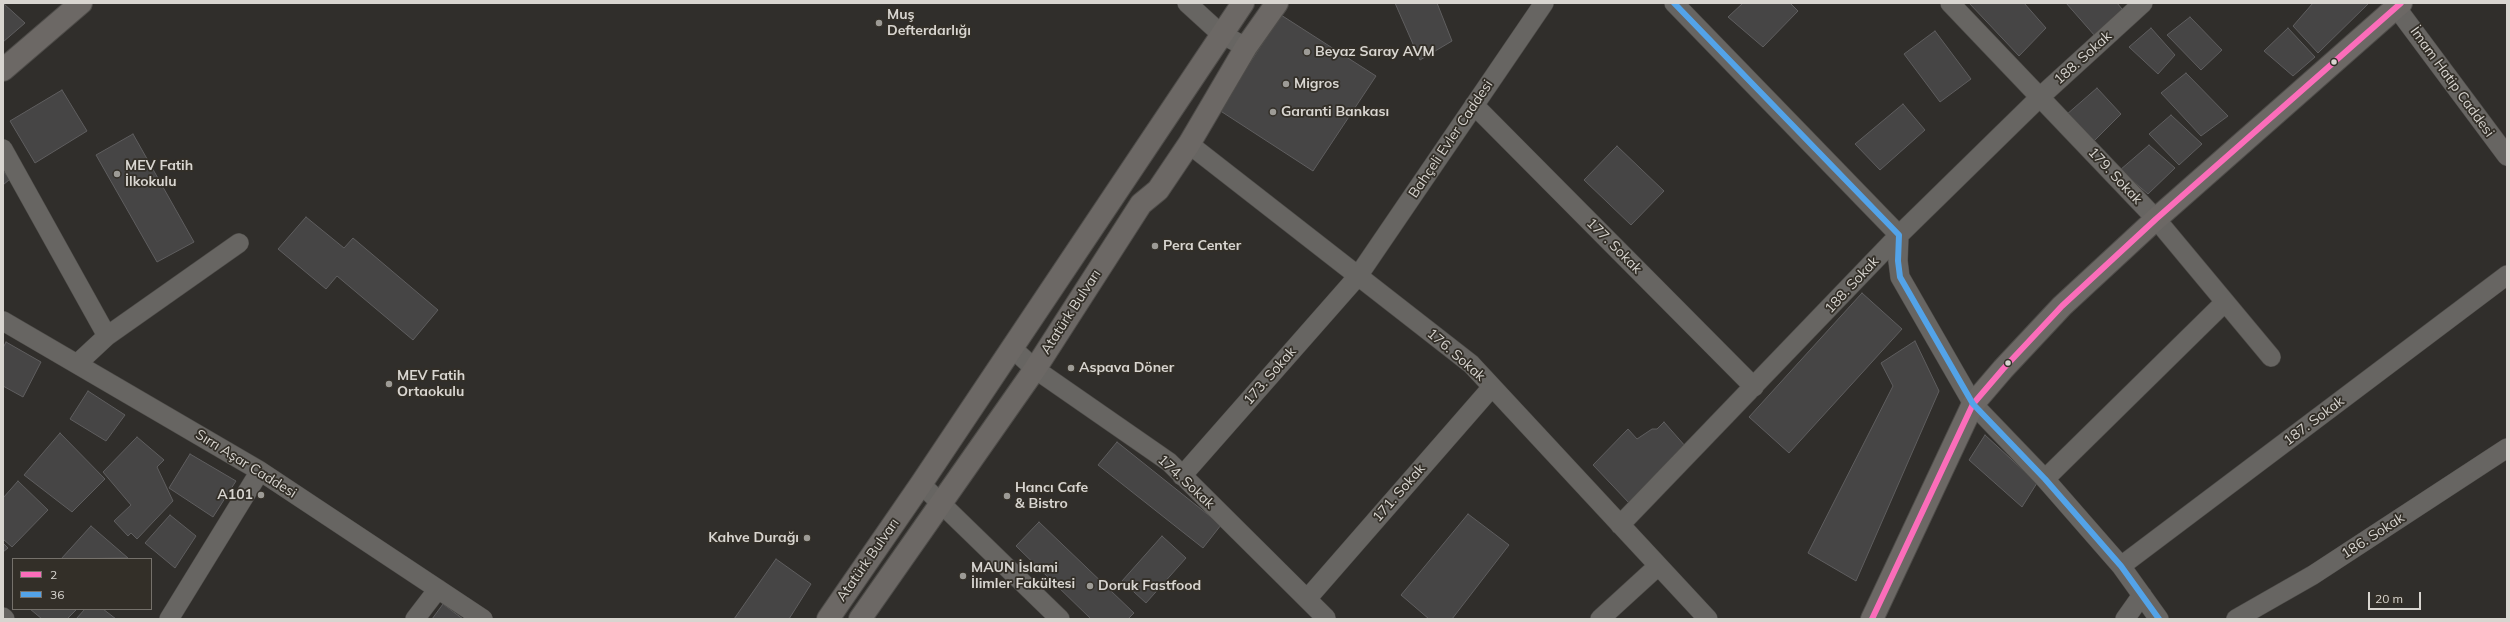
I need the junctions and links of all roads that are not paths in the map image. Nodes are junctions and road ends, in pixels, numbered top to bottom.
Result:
1 (81, 3) edge
2 (1187, 3) edge
3 (1243, 3) edge
4 (1277, 3) edge
5 (1544, 3) edge
6 (1674, 3) edge
7 (1950, 3) edge
8 (2397, 4) edge
9 (2135, 6) edge
10 (1221, 34) junction
11 (1246, 47) junction
12 (3, 70) edge
13 (2040, 97) junction
14 (1474, 105) junction
15 (1189, 144) junction
16 (3, 149) edge
17 (2507, 156) edge
18 (2156, 219) junction
19 (1899, 235) junction
20 (239, 244) dead end
21 (2507, 275) edge
22 (1358, 276) junction
23 (2225, 302) junction
24 (3, 321) edge
25 (107, 336) junction
26 (1012, 348) junction
27 (2271, 357) dead end
28 (78, 363) junction
29 (1035, 368) junction
30 (1492, 387) junction
31 (1754, 387) junction
32 (1973, 404) junction
33 (2507, 448) edge
34 (260, 471) junction
35 (1182, 476) junction
36 (2045, 479) junction
37 (921, 484) junction
38 (942, 503) junction
39 (1620, 525) junction
40 (1658, 566) junction
41 (2121, 566) junction
42 (438, 589) junction
43 (2142, 595) junction
44 (1307, 599) junction
45 (1326, 618) edge
46 (169, 619) edge
47 (415, 619) edge
48 (483, 619) edge
49 (828, 619) edge
50 (860, 619) edge
51 (1060, 619) edge
52 (1600, 619) edge
53 (1708, 619) edge
54 (1872, 619) edge
55 (2125, 619) edge
56 (2159, 619) edge
57 (2236, 619) edge

1 - 12 main road
2 - 10 street
3 - 10 main road, Atatürk Bulvarı
4 - 11 main road, Atatürk Bulvarı
5 - 14 street, Bahçeli Evler Caddesi
6 - 19 street
7 - 13 street, 179. Sokak
8 - 17 street, İmam Hatip Caddesi
8 - 18 main road
9 - 13 street, 188. Sokak
10 - 11 street
10 - 26 main road, Atatürk Bulvarı
11 - 15 main road, Atatürk Bulvarı
13 - 18 street, 179. Sokak
13 - 19 street, 188. Sokak
14 - 22 street, Bahçeli Evler Caddesi
14 - 31 street, 177. Sokak
15 - 22 street, 176. Sokak
15 - 29 main road, Atatürk Bulvarı
16 - 25 street
18 - 23 street, 179. Sokak
18 - 32 main road
19 - 31 street, 188. Sokak
19 - 32 street
20 - 25 street
21 - 41 street, 187. Sokak
22 - 30 street, 176. Sokak
22 - 35 street, 173. Sokak
23 - 27 street, 179. Sokak
23 - 36 street
24 - 28 street, Sırrı Aşar Caddesi
25 - 28 street
26 - 29 street, 174. Sokak
26 - 37 main road, Atatürk Bulvarı
28 - 34 street, Sırrı Aşar Caddesi
29 - 35 street, 174. Sokak
29 - 38 main road, Atatürk Bulvarı
30 - 39 street, 176. Sokak
30 - 44 street, 171. Sokak
31 - 39 street, 188. Sokak
32 - 36 street
32 - 54 main road
33 - 57 street, 186. Sokak
34 - 42 street, Sırrı Aşar Caddesi
34 - 46 street
35 - 44 street, 174. Sokak
36 - 41 street
37 - 38 street
37 - 49 main road, Atatürk Bulvarı
38 - 50 main road, Atatürk Bulvarı
38 - 51 street
39 - 40 street, 176. Sokak
40 - 52 street
40 - 53 street, 176. Sokak
41 - 43 street
42 - 47 street
42 - 48 street, Sırrı Aşar Caddesi
43 - 55 street
43 - 56 street
44 - 45 street, 174. Sokak

